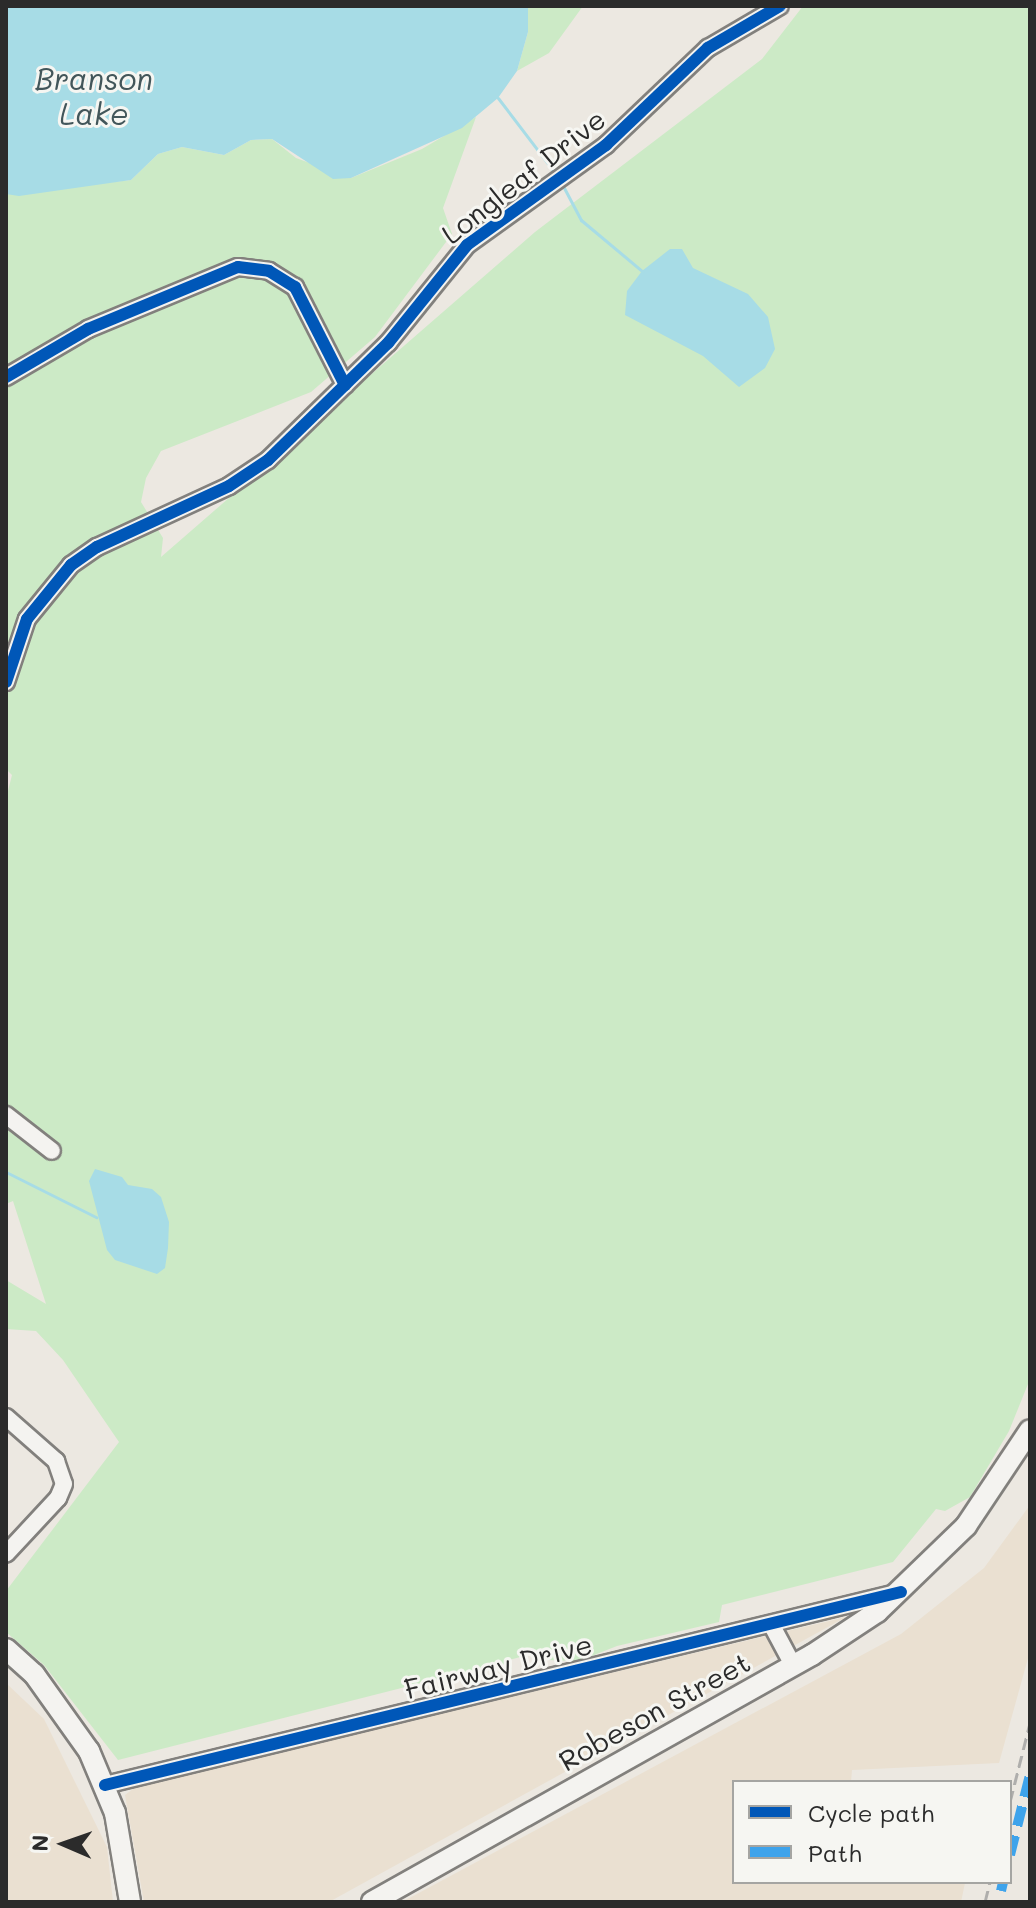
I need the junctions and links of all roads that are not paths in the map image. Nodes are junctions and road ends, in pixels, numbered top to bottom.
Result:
1 (780, 6) edge
2 (6, 377) edge
3 (345, 385) junction
4 (6, 682) edge
5 (6, 1115) edge
6 (52, 1151) dead end
7 (8, 1419) edge
8 (1030, 1430) edge
9 (6, 1554) edge
10 (901, 1592) junction
11 (771, 1624) junction
12 (6, 1649) edge
13 (793, 1665) junction
14 (105, 1785) junction
15 (130, 1902) edge
16 (372, 1902) edge

1 - 3 street, Longleaf Drive
2 - 3 street
3 - 4 street, Longleaf Drive
5 - 6 street
7 - 9 street
8 - 10 main road, Robeson Street
10 - 11 street, Fairway Drive
10 - 13 main road, Robeson Street
11 - 13 street
11 - 14 street, Fairway Drive
12 - 14 main road
13 - 16 main road, Robeson Street
14 - 15 main road

